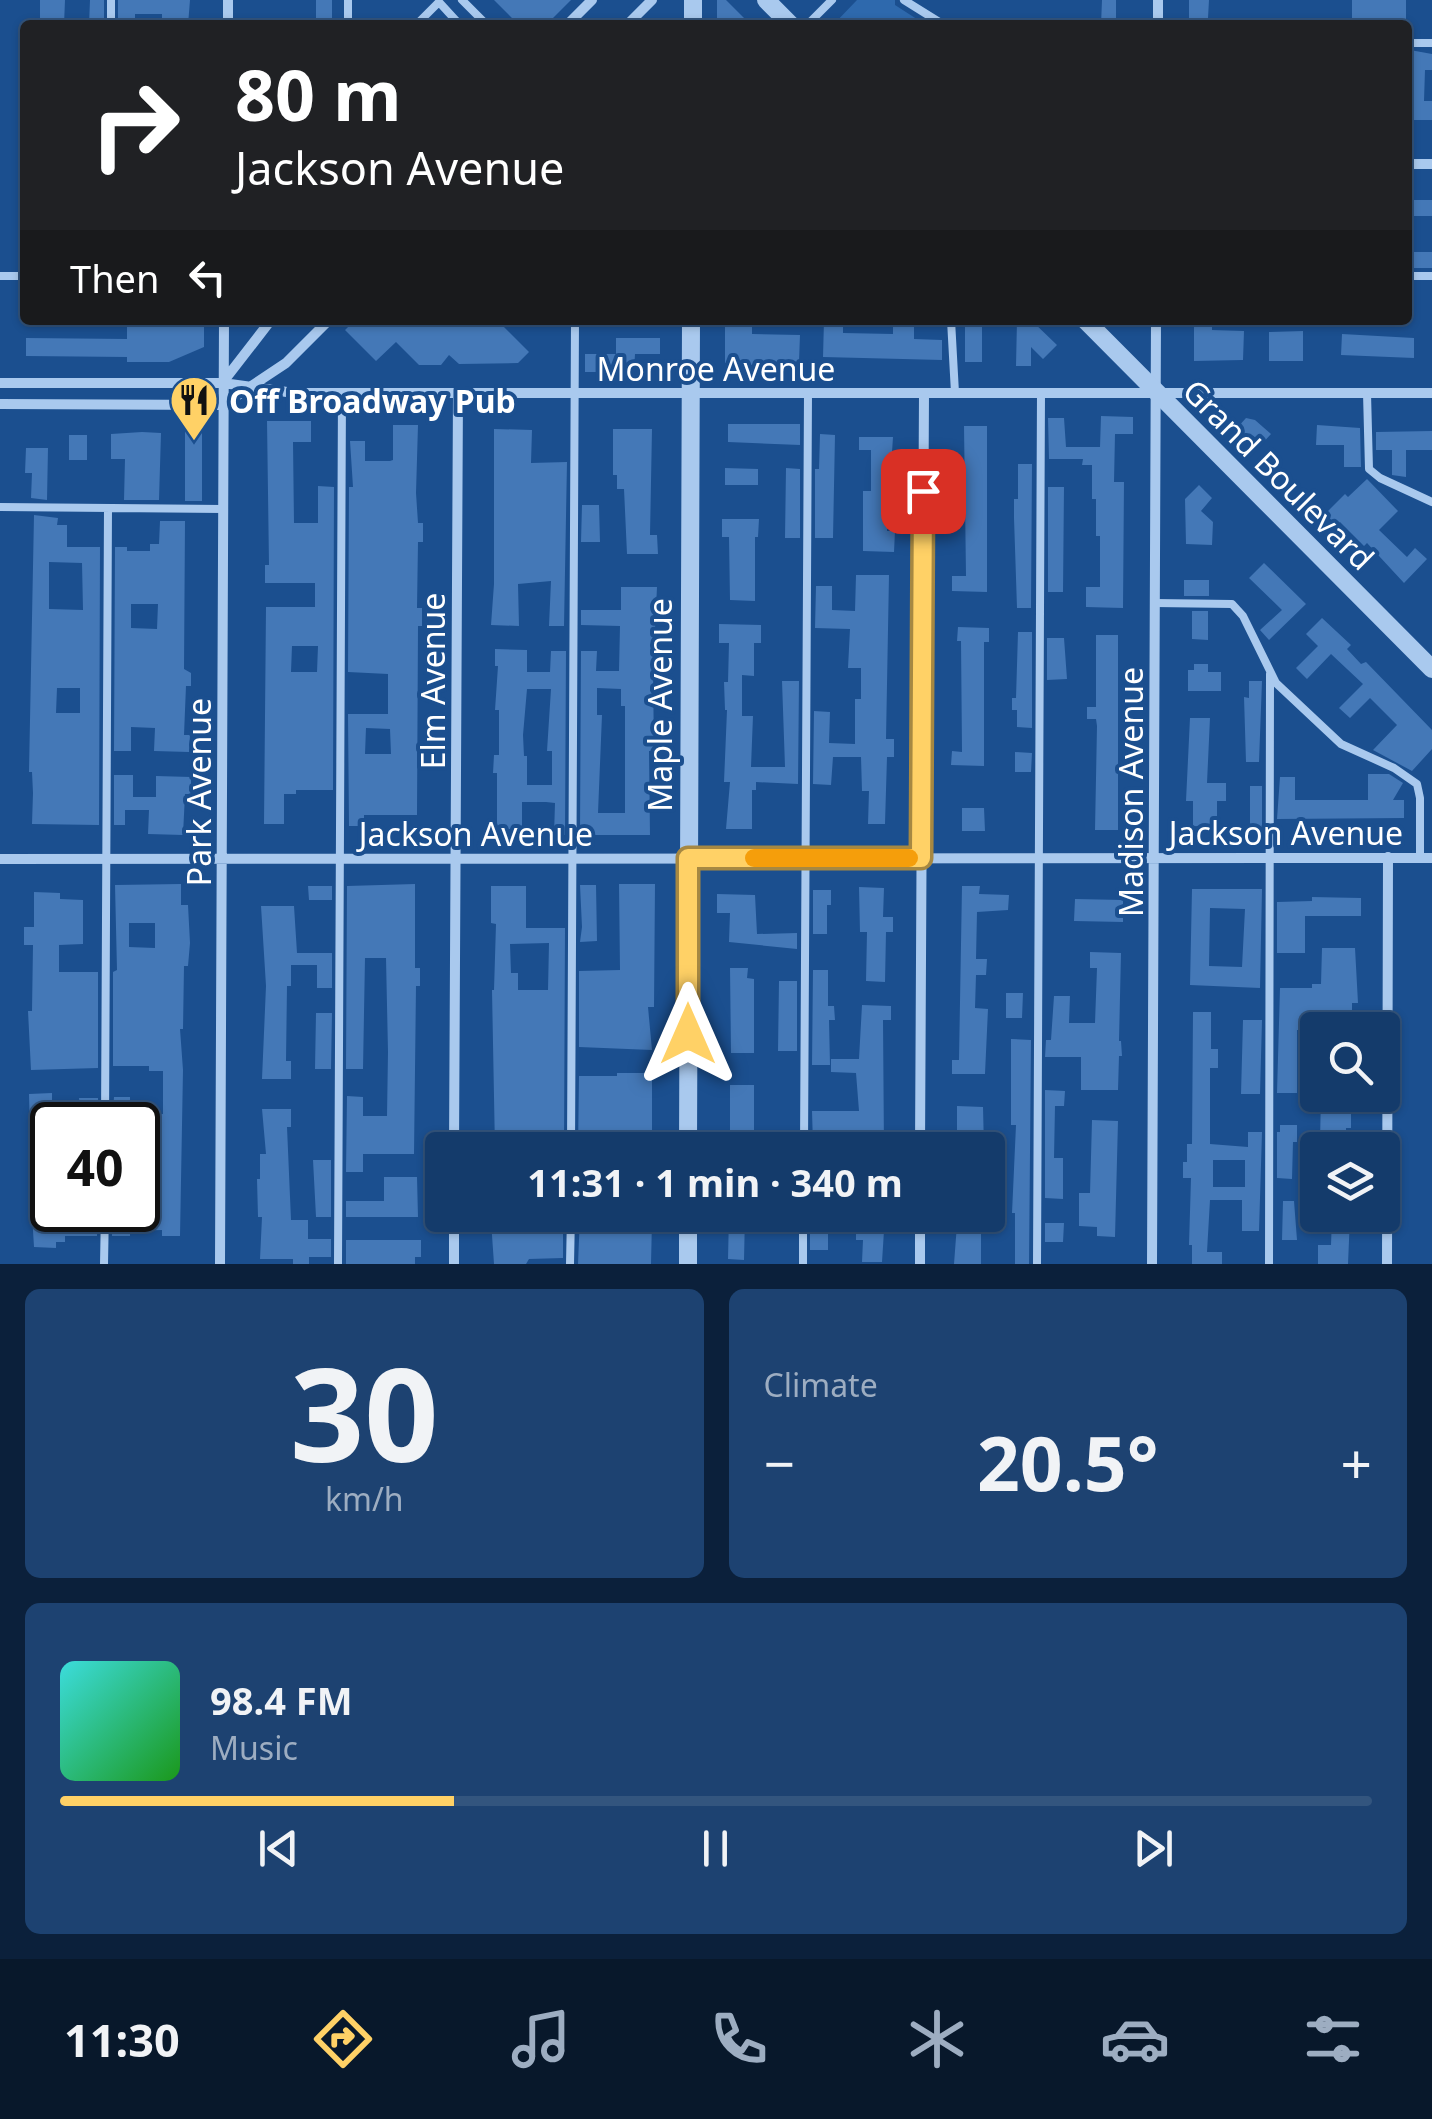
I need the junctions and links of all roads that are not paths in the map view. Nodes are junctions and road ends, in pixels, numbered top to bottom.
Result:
1 (462, 0) edge
2 (592, 0) edge
3 (652, 0) edge
4 (766, 0) edge
5 (832, 0) edge
6 (904, 0) edge
7 (420, 20) edge
8 (455, 20) edge
9 (482, 20) edge
10 (572, 20) edge
11 (632, 20) edge
12 (786, 20) edge
13 (811, 20) edge
14 (936, 20) edge
15 (224, 325) edge
16 (266, 325) edge
17 (324, 325) edge
18 (575, 325) edge
19 (692, 325) edge
20 (951, 325) edge
21 (1090, 325) edge
22 (1156, 325) edge
23 (0, 383) edge
24 (222, 383) junction
25 (253, 385) junction
26 (342, 393) junction
27 (458, 393) junction
28 (575, 393) junction
29 (691, 393) junction
30 (808, 393) junction
31 (924, 393) junction
32 (956, 393) junction
33 (1040, 393) junction
34 (1156, 393) junction
35 (1367, 393) junction
36 (1432, 393) edge
37 (0, 404) edge
38 (223, 405) junction
39 (1432, 502) edge
40 (0, 508) edge
41 (108, 508) junction
42 (223, 509) junction
43 (1155, 602) junction
44 (1432, 669) edge
45 (1270, 674) junction
46 (1155, 857) junction
47 (1388, 857) junction
48 (339, 858) junction
49 (573, 858) junction
50 (688, 858) junction
51 (921, 858) junction
52 (1038, 858) junction
53 (1271, 858) junction
54 (1426, 858) edge
55 (0, 859) edge
56 (107, 859) junction
57 (456, 859) junction
58 (804, 859) junction
59 (223, 860) junction
60 (105, 1102) edge
61 (454, 1132) edge
62 (571, 1132) edge
63 (688, 1132) edge
64 (804, 1132) edge
65 (920, 1132) edge
66 (105, 1232) edge
67 (454, 1232) edge
68 (570, 1232) edge
69 (688, 1232) edge
70 (804, 1232) edge
71 (920, 1232) edge
72 (104, 1264) edge
73 (220, 1264) edge
74 (338, 1264) edge
75 (454, 1264) edge
76 (570, 1264) edge
77 (688, 1264) edge
78 (803, 1264) edge
79 (920, 1264) edge
80 (1036, 1264) edge
81 (1152, 1264) edge
82 (1269, 1264) edge
83 (1386, 1264) edge

1 - 9 lane
2 - 10 street
3 - 11 street
4 - 12 street
5 - 13 lane
6 - 14 lane
7 - 8 lane
15 - 24 street, Park Avenue
16 - 24 street
17 - 25 street
18 - 28 lane
19 - 29 street, Maple Avenue
20 - 32 lane
21 - 34 street, Grand Boulevard
22 - 34 street, Madison Avenue
23 - 24 street, Monroe Avenue
24 - 25 street, Monroe Avenue
24 - 38 street, Park Avenue
25 - 26 street, Monroe Avenue
25 - 38 street
26 - 27 street, Monroe Avenue
26 - 48 lane
27 - 28 street, Monroe Avenue
27 - 57 street, Elm Avenue
28 - 29 street, Monroe Avenue
28 - 49 lane
29 - 30 street, Monroe Avenue
29 - 50 street, Maple Avenue
30 - 31 street, Monroe Avenue
30 - 58 lane
31 - 32 street, Monroe Avenue
31 - 51 street
32 - 33 street, Monroe Avenue
33 - 34 street, Monroe Avenue
33 - 52 lane
34 - 35 street, Monroe Avenue
34 - 43 street, Madison Avenue
34 - 44 street, Grand Boulevard
35 - 36 street, Monroe Avenue
35 - 39 lane
37 - 38 street
38 - 42 street, Park Avenue
40 - 41 lane
41 - 42 lane
41 - 56 lane
42 - 59 street, Park Avenue
43 - 45 lane
43 - 46 street, Madison Avenue
45 - 53 lane
45 - 54 lane
46 - 52 street, Jackson Avenue
46 - 53 street, Jackson Avenue
46 - 81 street, Madison Avenue
47 - 53 street, Jackson Avenue
47 - 54 street, Jackson Avenue
47 - 83 street
48 - 57 street, Jackson Avenue
48 - 59 street, Jackson Avenue
48 - 74 lane
49 - 50 street, Jackson Avenue
49 - 57 street, Jackson Avenue
49 - 62 lane
50 - 58 street, Jackson Avenue
50 - 63 street, Maple Avenue
51 - 52 street, Jackson Avenue
51 - 58 street, Jackson Avenue
51 - 65 street
52 - 80 lane
53 - 82 lane
55 - 56 street, Jackson Avenue
56 - 59 street, Jackson Avenue
56 - 60 lane
57 - 61 street, Elm Avenue
58 - 64 lane
59 - 73 street, Park Avenue
66 - 72 lane
67 - 75 street
68 - 76 lane
69 - 77 street
70 - 78 lane
71 - 79 street

